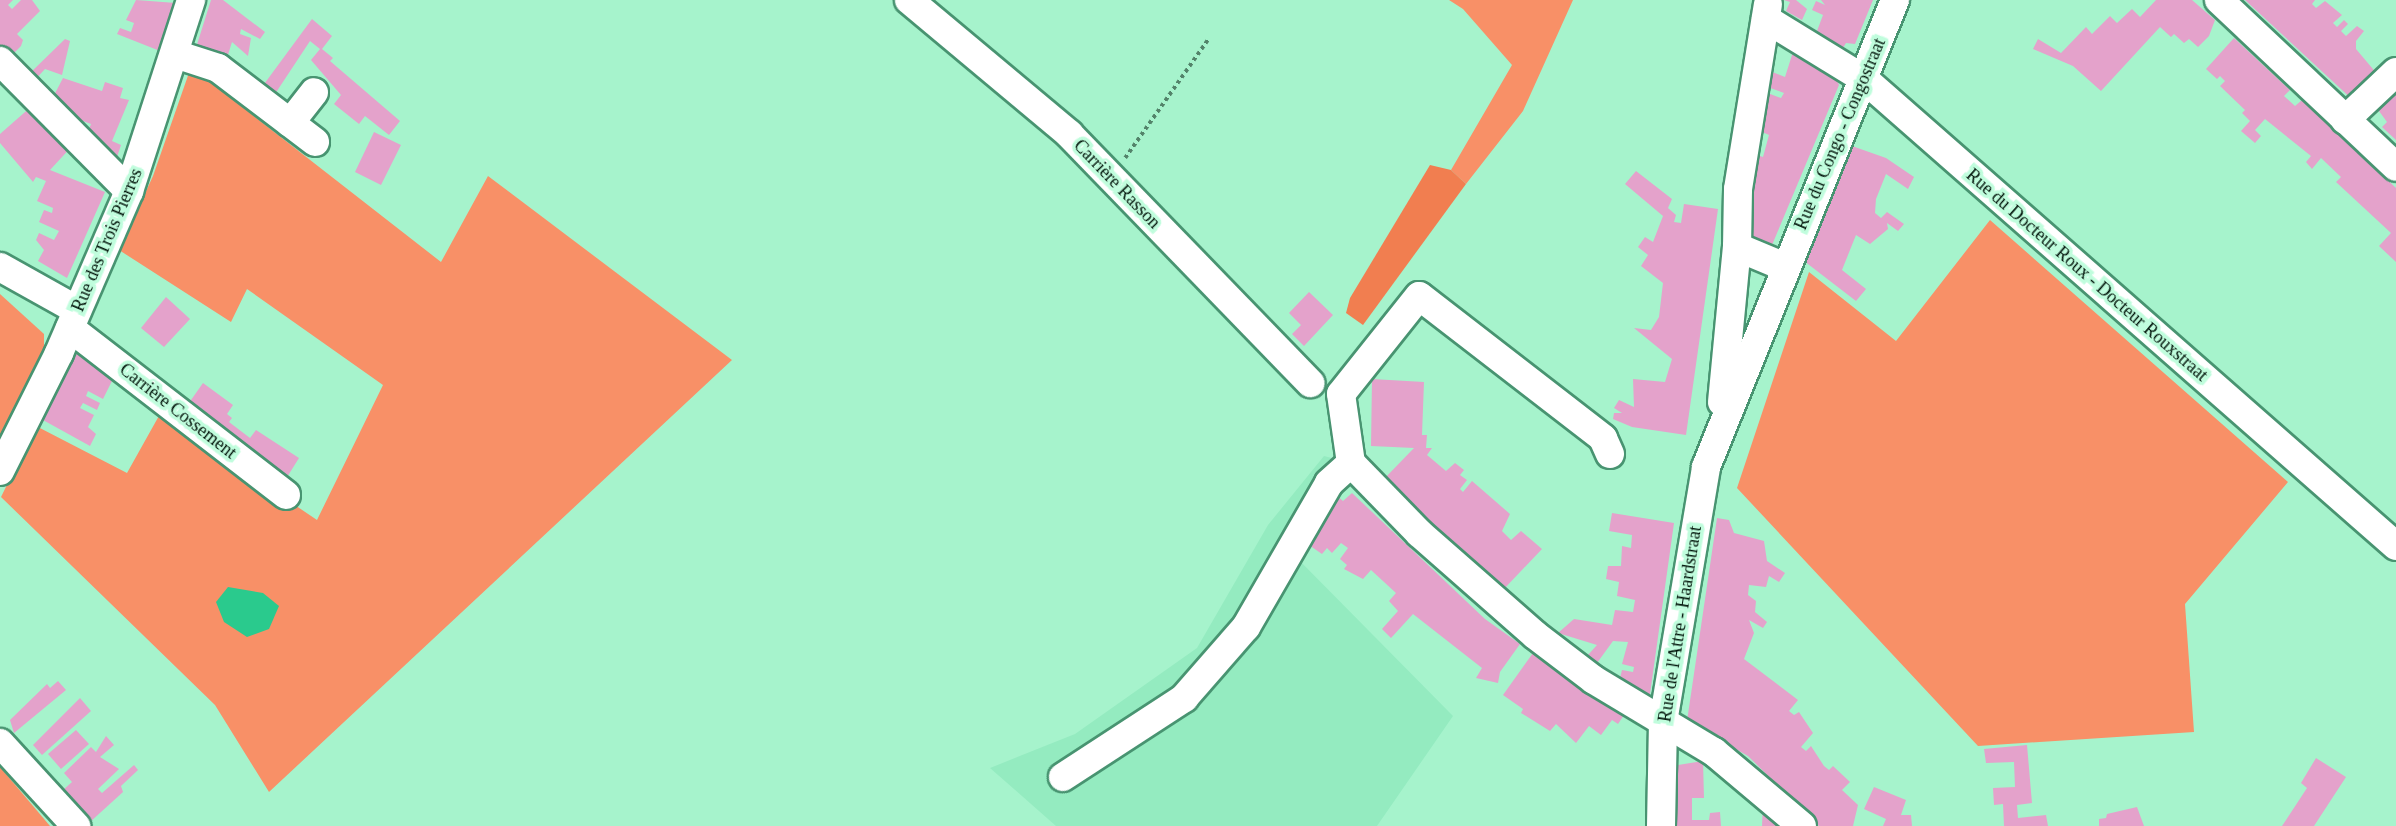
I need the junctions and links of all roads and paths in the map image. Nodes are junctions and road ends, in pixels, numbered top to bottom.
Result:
1 (191, 0) edge
2 (909, 0) edge
3 (1895, 0) edge
4 (2219, 0) edge
5 (1767, 10) edge
6 (1209, 38) dead end
7 (175, 54) junction
8 (0, 61) edge
9 (2396, 72) edge
10 (1864, 79) junction
11 (314, 92) dead end
12 (2345, 120) junction
13 (290, 123) junction
14 (315, 142) dead end
15 (2396, 167) edge
16 (1111, 177) junction
17 (129, 191) junction
18 (1737, 247) junction
19 (0, 267) edge
20 (1785, 267) junction
21 (74, 319) junction
22 (1310, 383) dead end
23 (1721, 426) junction
24 (1610, 454) dead end
25 (1351, 463) junction
26 (0, 471) edge
27 (286, 495) dead end
28 (2396, 546) edge
29 (1663, 722) junction
30 (0, 743) edge
31 (1063, 777) dead end
32 (76, 826) edge
33 (1661, 826) edge
34 (1802, 826) edge

1 - 7 street, Rue des Trois Pierres
2 - 16 street, Carrière Rasson
3 - 10 street, Rue du Congo - Congostraat
4 - 12 street
5 - 10 street, Rue du Docteur Roux - Docteur Rouxstraat
5 - 18 street, Rue de l'Attre - Haardstraat
6 - 16 path
7 - 13 street
7 - 17 street, Rue des Trois Pierres
8 - 17 street
9 - 12 street
10 - 20 street, Rue du Congo - Congostraat
10 - 28 street, Rue du Docteur Roux - Docteur Rouxstraat
11 - 13 street
12 - 15 street
13 - 14 street
16 - 22 street, Carrière Rasson
17 - 21 street, Rue des Trois Pierres
18 - 20 street
18 - 23 street, Rue de l'Attre - Haardstraat
19 - 21 street, Carrière Cossement
20 - 23 street, Rue de l'Attre - Haardstraat
21 - 26 street, Rue des Trois Pierres
21 - 27 street, Carrière Cossement
23 - 29 street, Rue de l'Attre - Haardstraat
24 - 25 street
25 - 29 street
25 - 31 street
29 - 33 street, Rue de l'Attre - Haardstraat
29 - 34 street
30 - 32 street

